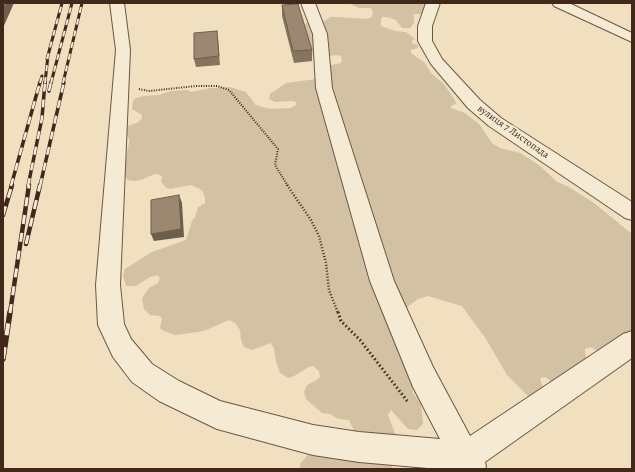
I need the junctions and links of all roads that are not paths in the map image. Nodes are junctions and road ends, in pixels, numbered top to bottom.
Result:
1 (117, 3) edge
2 (308, 3) edge
3 (433, 3) edge
4 (559, 3) edge
5 (632, 38) edge
6 (632, 212) edge
7 (632, 343) edge
8 (469, 463) edge

1 - 8 street
2 - 8 street
3 - 6 street, вулиця 7 Листопада
4 - 5 street
7 - 8 street

